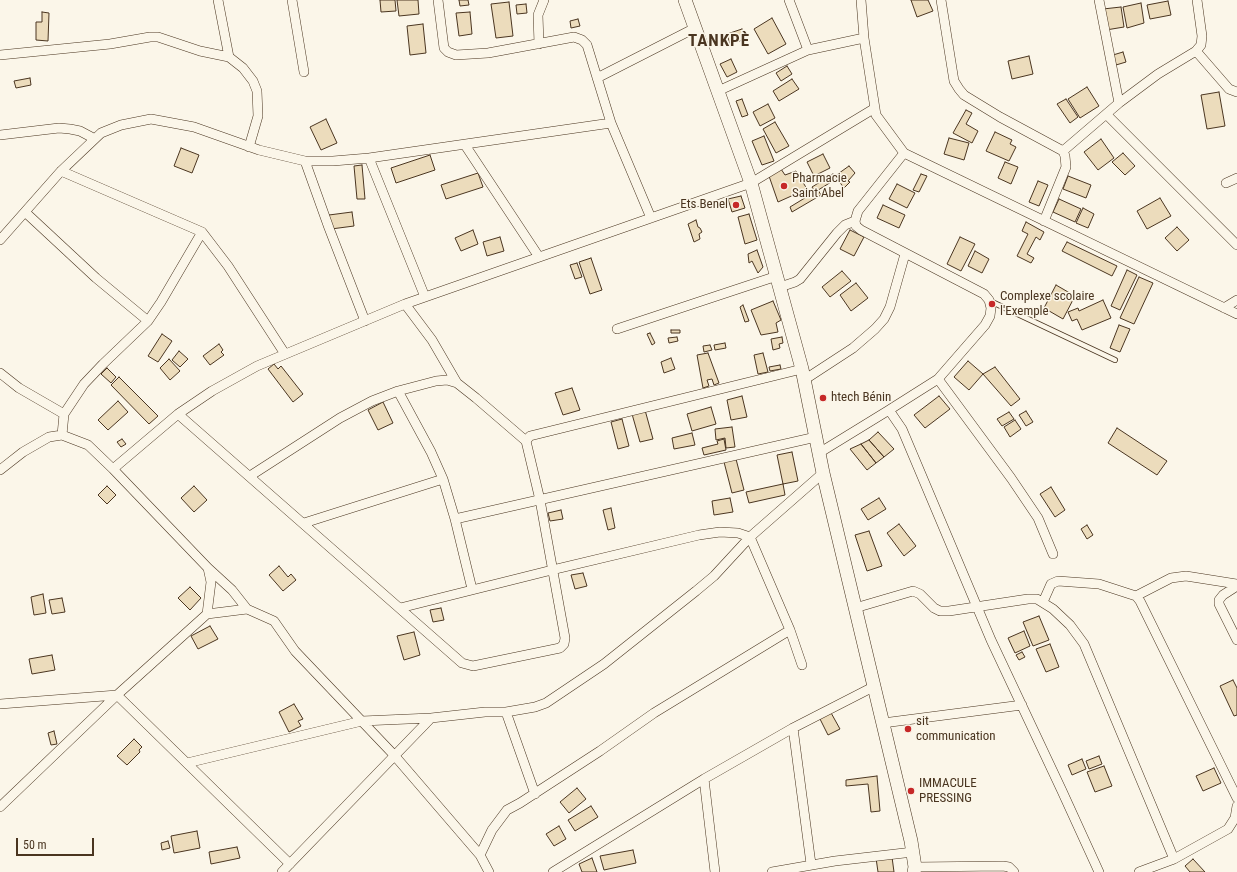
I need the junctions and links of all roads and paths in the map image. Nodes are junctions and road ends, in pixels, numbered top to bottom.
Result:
1 (218, 0) edge
2 (292, 0) edge
3 (438, 0) edge
4 (544, 0) edge
5 (685, 0) edge
6 (789, 0) edge
7 (861, 0) edge
8 (941, 0) edge
9 (1099, 0) edge
10 (1197, 0) edge
11 (695, 28) junction
12 (864, 38) junction
13 (539, 44) junction
14 (808, 50) junction
15 (1196, 51) junction
16 (0, 55) edge
17 (229, 57) junction
18 (304, 72) dead end
19 (597, 78) junction
20 (718, 91) junction
21 (1237, 92) edge
22 (1119, 103) junction
23 (875, 108) junction
24 (1106, 114) junction
25 (611, 123) junction
26 (0, 134) edge
27 (95, 139) junction
28 (466, 144) junction
29 (249, 147) junction
30 (1063, 151) junction
31 (904, 153) junction
32 (369, 158) junction
33 (305, 161) junction
34 (61, 172) junction
35 (1237, 178) edge
36 (1226, 182) dead end
37 (751, 183) junction
38 (25, 212) junction
39 (651, 218) junction
40 (855, 220) junction
41 (1044, 221) junction
42 (202, 232) junction
43 (0, 240) edge
44 (1237, 245) edge
45 (905, 254) junction
46 (539, 257) junction
47 (778, 281) junction
48 (425, 297) junction
49 (989, 300) junction
50 (1237, 300) edge
51 (405, 304) junction
52 (1224, 308) junction
53 (1237, 314) edge
54 (148, 321) junction
55 (365, 321) junction
56 (617, 329) dead end
57 (285, 354) junction
58 (1115, 360) dead end
59 (0, 373) edge
60 (803, 375) junction
61 (938, 379) junction
62 (457, 383) junction
63 (398, 391) junction
64 (889, 410) junction
65 (64, 414) junction
66 (178, 414) junction
67 (62, 435) junction
68 (816, 437) junction
69 (526, 441) junction
70 (819, 453) junction
71 (113, 469) junction
72 (0, 470) edge
73 (823, 473) junction
74 (250, 476) junction
75 (443, 479) junction
76 (540, 500) junction
77 (455, 519) junction
78 (304, 523) junction
79 (750, 537) junction
80 (1053, 554) dead end
81 (208, 568) junction
82 (552, 570) junction
83 (1237, 585) edge
84 (472, 589) junction
85 (1136, 596) junction
86 (1043, 602) junction
87 (978, 607) junction
88 (400, 608) junction
89 (855, 608) junction
90 (247, 609) junction
91 (207, 614) junction
92 (790, 630) junction
93 (1237, 640) edge
94 (802, 665) dead end
95 (873, 687) junction
96 (117, 695) junction
97 (0, 704) edge
98 (1022, 705) junction
99 (506, 712) junction
100 (431, 718) junction
101 (362, 721) junction
102 (883, 723) junction
103 (793, 728) junction
104 (394, 755) junction
105 (187, 763) junction
106 (704, 779) junction
107 (535, 794) junction
108 (1237, 798) edge
109 (1, 804) edge
110 (1237, 806) edge
111 (913, 852) junction
112 (480, 855) junction
113 (1174, 859) junction
114 (290, 864) junction
115 (811, 864) junction
116 (915, 869) edge
117 (282, 872) edge
118 (489, 872) edge
119 (553, 872) edge
120 (715, 872) edge
121 (772, 872) edge
122 (1014, 872) edge
123 (1099, 872) edge
124 (1139, 872) edge

1 - 17 street
2 - 18 street
3 - 13 street
4 - 13 street
5 - 11 street
6 - 14 street
7 - 12 street
8 - 30 street
9 - 22 street
10 - 15 street
11 - 19 street
11 - 20 street
12 - 14 street
12 - 23 street
13 - 19 street
14 - 20 street
15 - 21 street
15 - 22 street
16 - 17 street
17 - 29 street
19 - 25 street
20 - 37 street
22 - 24 street
23 - 31 street
23 - 37 street
24 - 30 street
24 - 44 street
25 - 28 street
25 - 39 street
26 - 27 street
27 - 29 street
27 - 34 street
28 - 32 street
28 - 46 street
29 - 33 street
30 - 41 street
31 - 40 street
31 - 41 street
32 - 33 street
32 - 48 street
33 - 55 street
34 - 38 street
34 - 42 street
35 - 36 street
37 - 39 street
37 - 47 street
38 - 43 street
38 - 54 street
39 - 46 street
40 - 45 street
40 - 47 street
41 - 52 street
42 - 54 street
42 - 57 street
45 - 49 street
45 - 60 street
46 - 48 street
47 - 56 street
47 - 60 street
48 - 51 street
49 - 58 lane
49 - 61 street
50 - 52 street
51 - 55 street
51 - 62 street
52 - 53 street
54 - 65 street
55 - 57 street
57 - 66 street
59 - 65 street
60 - 68 street
60 - 69 street
61 - 64 street
61 - 80 street
62 - 63 street
62 - 69 street
63 - 74 street
63 - 75 street
64 - 70 street
64 - 87 street
65 - 67 street
66 - 71 street
66 - 74 street
67 - 71 street
67 - 72 street
68 - 70 street
68 - 76 street
69 - 76 street
70 - 73 street
71 - 81 street
73 - 79 street
73 - 89 street
74 - 78 street
75 - 77 street
75 - 78 street
76 - 77 street
76 - 82 street
77 - 84 street
78 - 88 street
79 - 82 street
79 - 92 street
79 - 99 street
81 - 90 street
81 - 91 street
82 - 84 street
82 - 88 street
83 - 85 street
83 - 93 street
84 - 88 street
85 - 86 street
85 - 108 street
86 - 87 street
86 - 113 street
87 - 89 street
87 - 98 street
89 - 95 street
90 - 91 street
90 - 101 street
91 - 96 street
92 - 94 street
92 - 107 street
95 - 102 street
95 - 103 street
96 - 97 street
96 - 105 street
96 - 109 street
98 - 102 street
98 - 123 street
99 - 100 street
99 - 107 street
100 - 101 street
100 - 104 street
101 - 104 street
101 - 105 street
102 - 111 street
103 - 106 street
103 - 115 street
104 - 112 street
104 - 114 street
105 - 114 street
106 - 119 street
106 - 120 street
107 - 112 street
110 - 113 street
111 - 115 street
111 - 116 street
112 - 118 street
113 - 124 street
114 - 117 street
115 - 121 street
116 - 122 street

